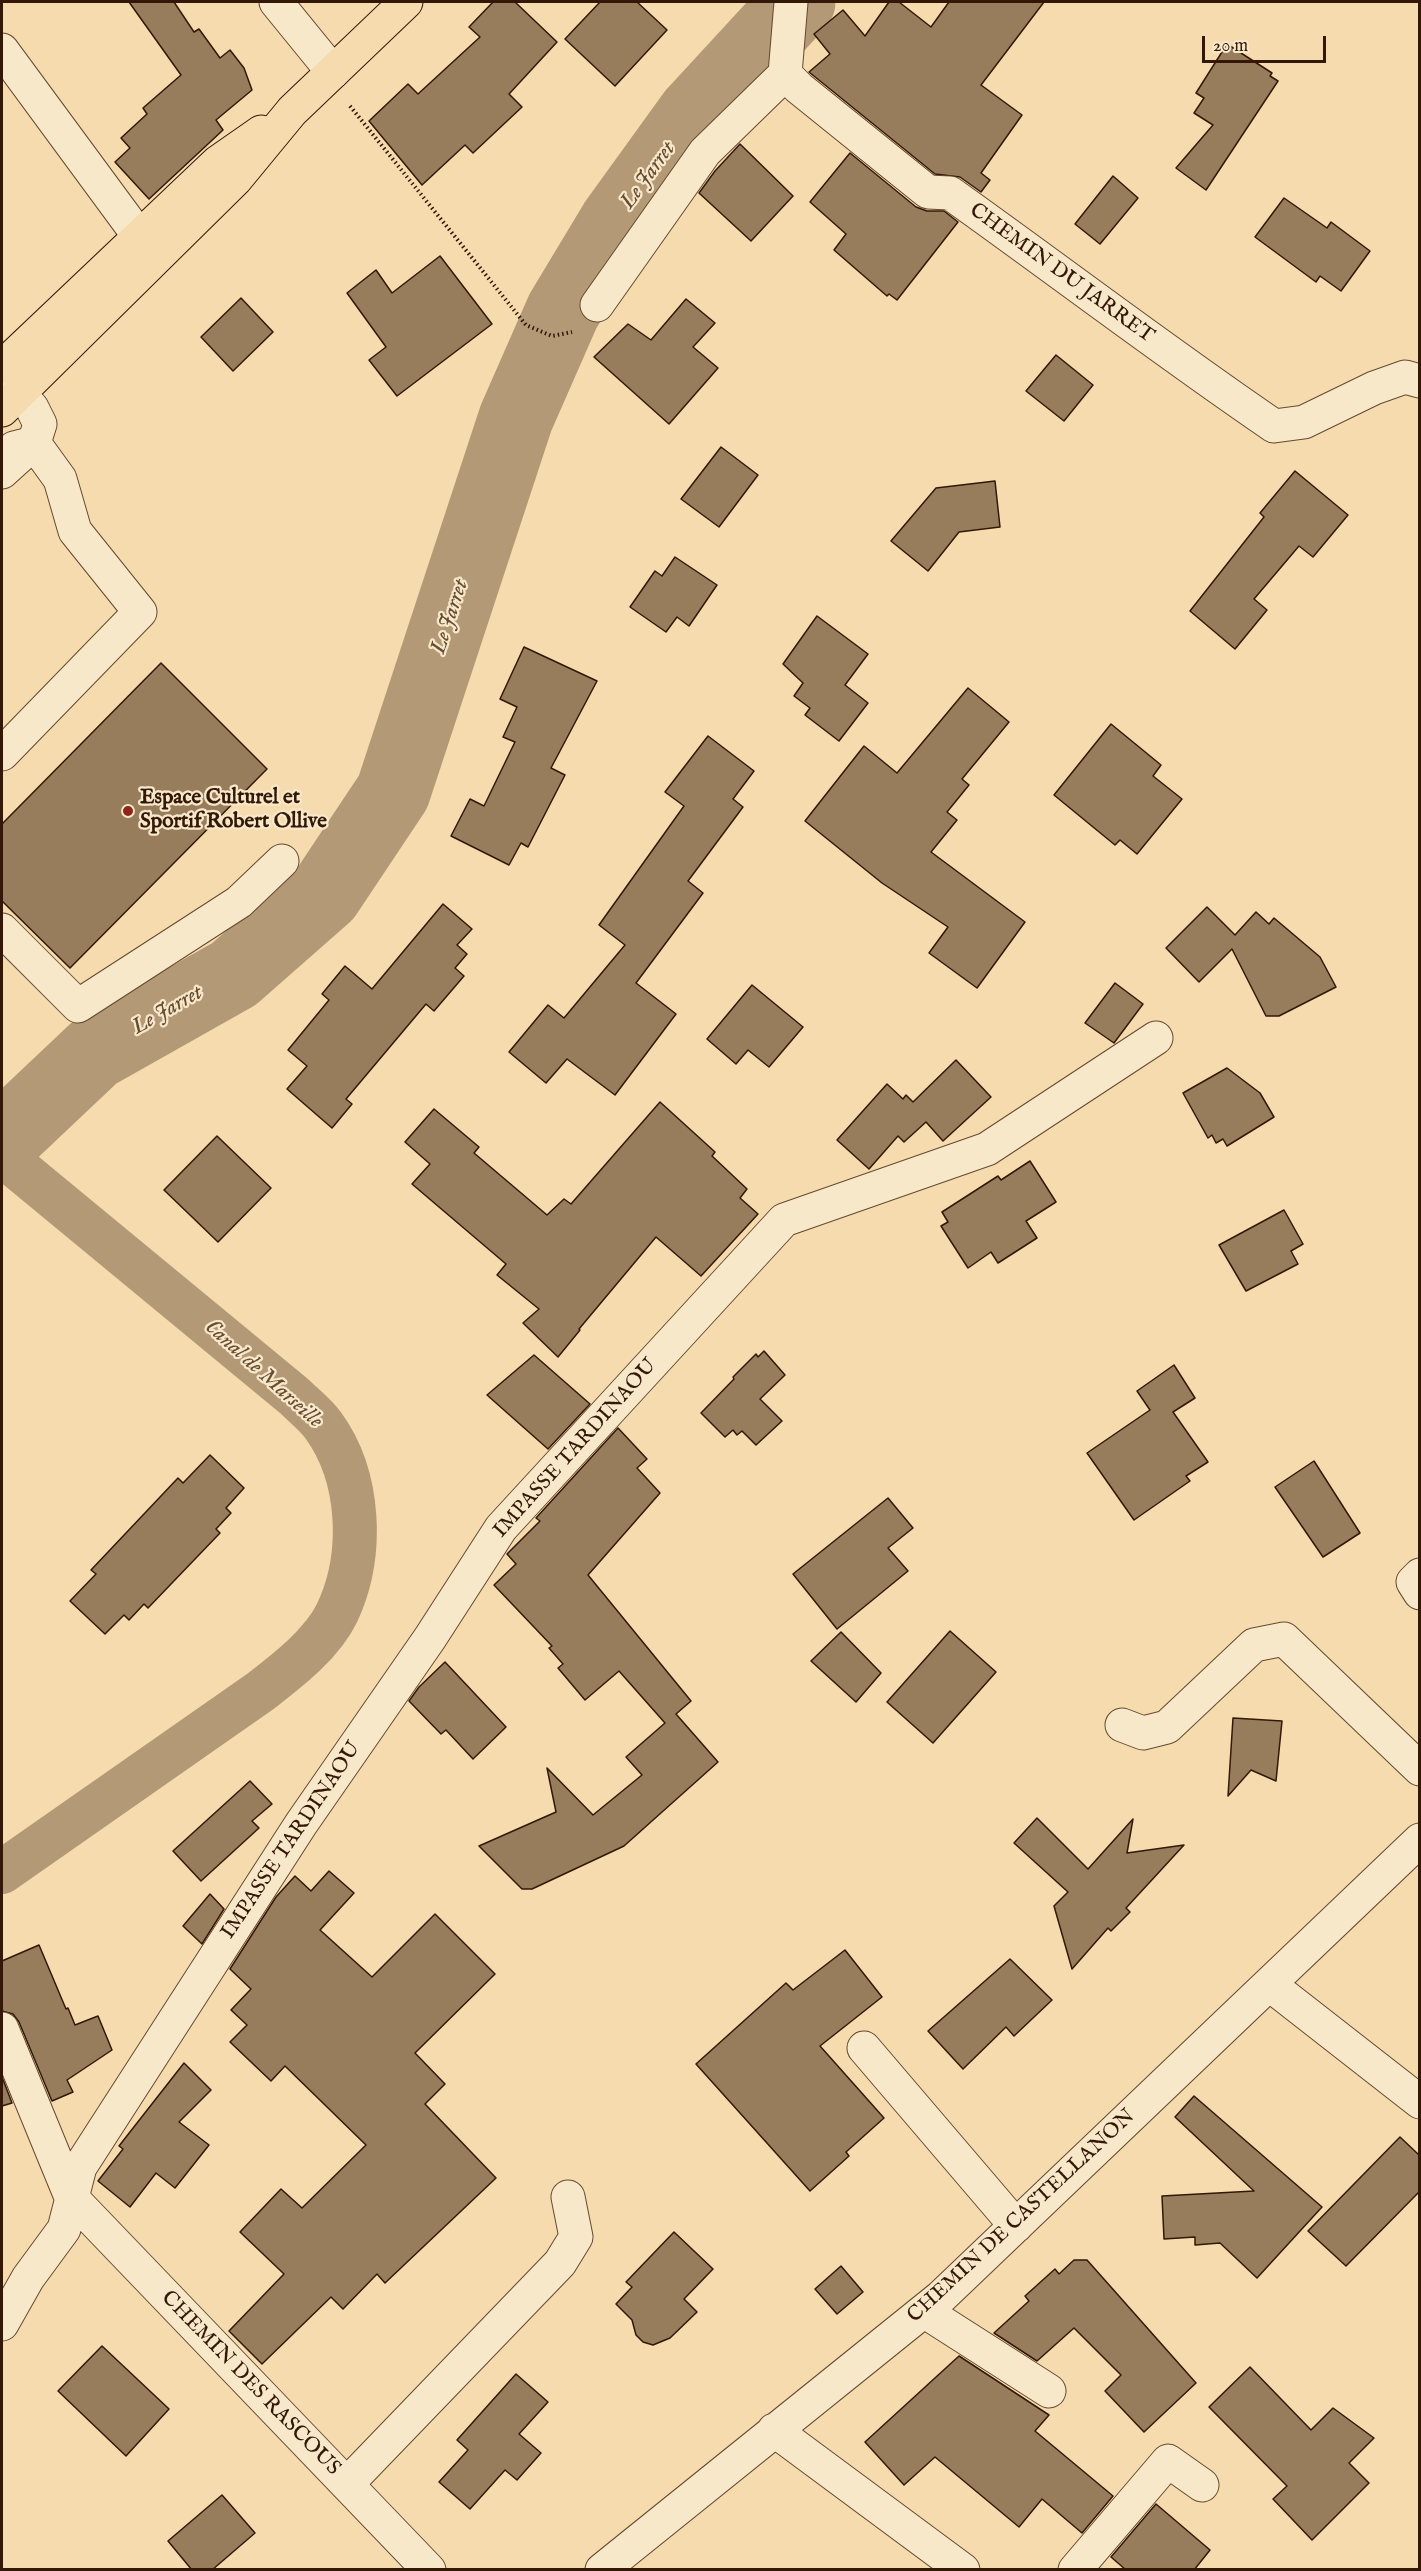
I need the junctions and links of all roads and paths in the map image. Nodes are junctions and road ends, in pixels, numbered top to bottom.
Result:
1 (276, 2) edge
2 (406, 2) edge
3 (791, 16) edge
4 (2, 50) edge
5 (785, 74) junction
6 (330, 75) junction
7 (292, 111) junction
8 (139, 236) junction
9 (597, 305) joint
10 (1419, 381) edge
11 (6, 386) edge
12 (34, 443) junction
13 (2, 445) edge
14 (2, 472) edge
15 (2, 754) edge
16 (282, 861) dead end
17 (2, 930) edge
18 (1156, 1038) dead end
19 (1419, 1575) edge
20 (1419, 1593) edge
21 (1122, 1725) dead end
22 (1419, 1769) edge
23 (1419, 1840) edge
24 (1269, 1984) junction
25 (2, 2029) edge
26 (864, 2048) dead end
27 (1419, 2102) edge
28 (568, 2197) dead end
29 (71, 2198) junction
30 (1016, 2226) junction
31 (924, 2311) junction
32 (2, 2324) edge
33 (1049, 2391) dead end
34 (774, 2430) junction
35 (347, 2484) junction
36 (1202, 2485) dead end
37 (429, 2570) edge
38 (602, 2570) edge
39 (963, 2570) edge
40 (1075, 2570) edge

1 - 6 street
2 - 6 main road
3 - 5 street
4 - 8 street
5 - 9 street
5 - 10 street, CHEMIN DU JARRET
6 - 7 main road
6 - 9 path
7 - 8 main road
7 - 11 main road
8 - 11 main road
11 - 12 street
12 - 13 street
12 - 14 street
12 - 15 street
16 - 17 street
18 - 29 street, IMPASSE TARDINAOU
19 - 20 street
21 - 22 street
23 - 24 street, CHEMIN DE CASTELLANON
24 - 27 street
24 - 30 street, CHEMIN DE CASTELLANON
25 - 29 street
26 - 30 street
28 - 35 street
29 - 32 street, IMPASSE TARDINAOU
29 - 35 street, CHEMIN DES RASCOUS
30 - 31 street, CHEMIN DE CASTELLANON
31 - 33 street
31 - 34 street, CHEMIN DE CASTELLANON
34 - 38 street, CHEMIN DE CASTELLANON
34 - 39 street
35 - 37 street, CHEMIN DES RASCOUS
36 - 40 street

